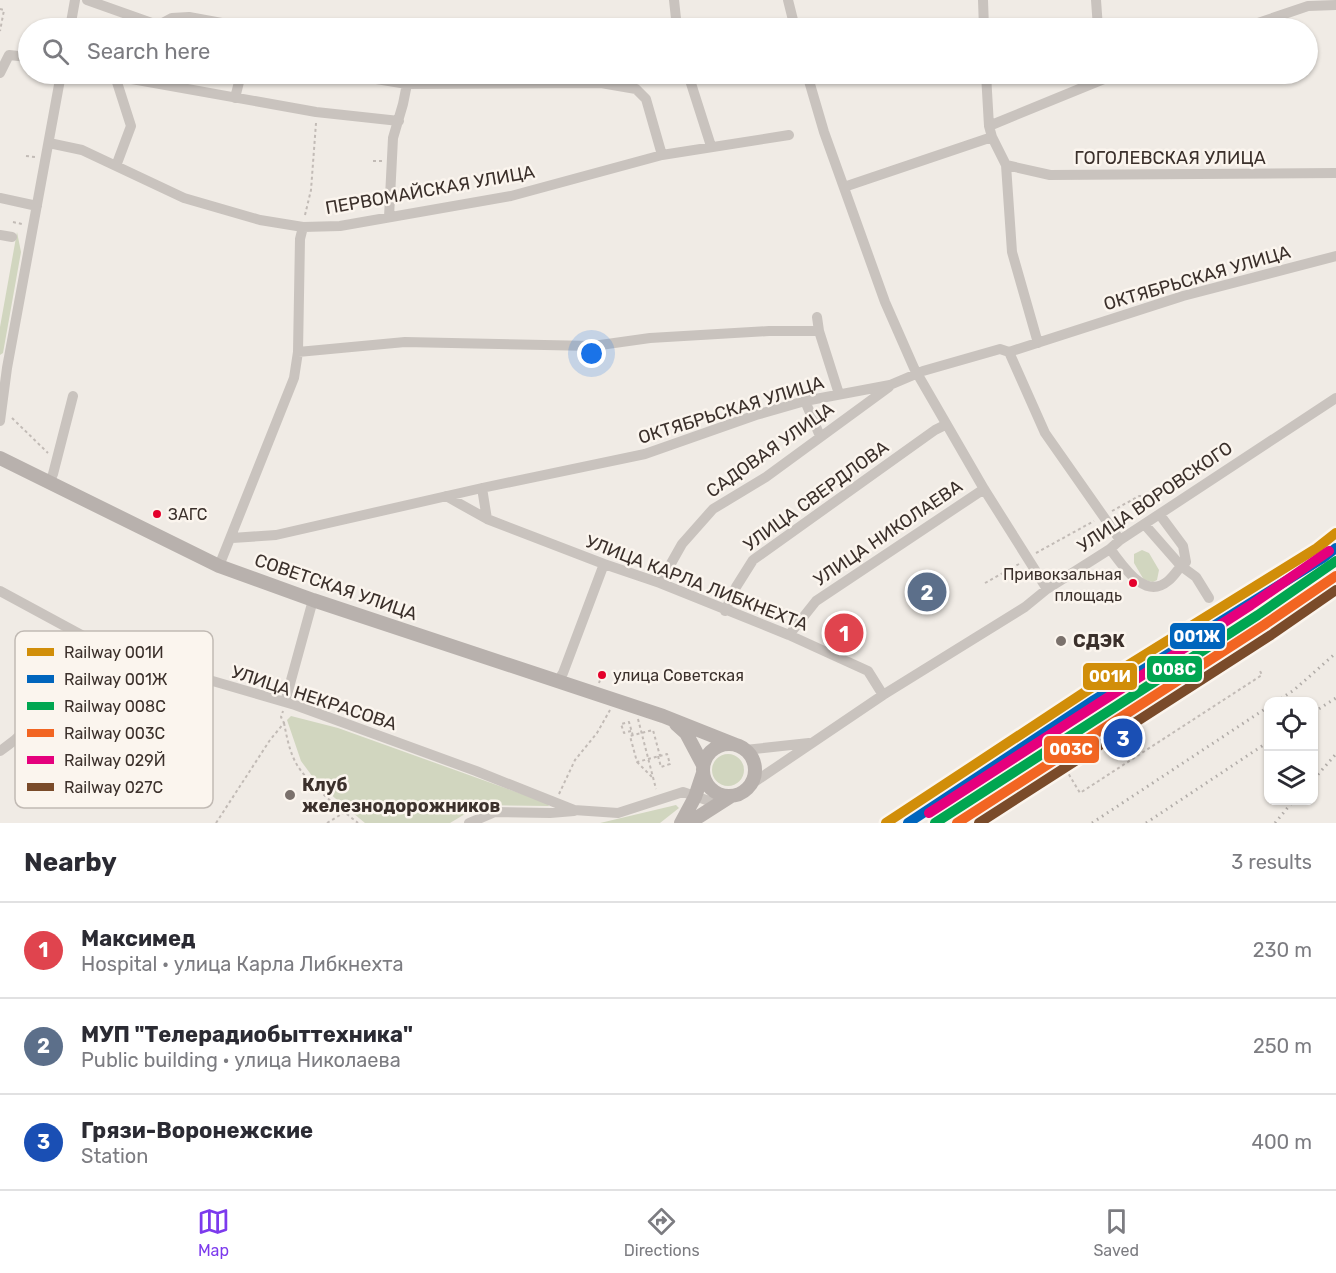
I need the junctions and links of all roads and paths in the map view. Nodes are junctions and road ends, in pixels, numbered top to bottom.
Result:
1 (75, 0) edge
2 (87, 0) edge
3 (674, 0) edge
4 (788, 0) edge
5 (982, 0) edge
6 (1096, 0) edge
7 (1336, 4) edge
8 (0, 9) edge
9 (126, 14) junction
10 (72, 18) edge
11 (125, 18) edge
12 (137, 18) edge
13 (172, 18) edge
14 (194, 18) edge
15 (676, 18) edge
16 (792, 18) edge
17 (983, 18) edge
18 (1097, 18) edge
19 (1273, 18) edge
20 (0, 31) edge
21 (18, 56) edge
22 (0, 73) edge
23 (59, 84) edge
24 (118, 84) edge
25 (162, 84) edge
26 (238, 84) edge
27 (407, 84) edge
28 (607, 84) edge
29 (691, 84) edge
30 (810, 84) edge
31 (987, 84) edge
32 (1084, 84) edge
33 (235, 98) junction
34 (316, 112) junction
35 (399, 121) junction
36 (991, 131) junction
37 (789, 135) dead end
38 (49, 142) junction
39 (711, 146) junction
40 (662, 155) junction
41 (1006, 165) junction
42 (116, 166) junction
43 (1336, 173) edge
44 (844, 188) junction
45 (0, 198) edge
46 (37, 206) junction
47 (388, 217) junction
48 (303, 227) junction
49 (0, 235) edge
50 (12, 237) dead end
51 (1336, 256) edge
52 (817, 317) dead end
53 (819, 331) junction
54 (1038, 343) junction
55 (298, 352) junction
56 (1009, 352) junction
57 (917, 373) junction
58 (890, 386) junction
59 (839, 394) junction
60 (73, 396) dead end
61 (1336, 398) edge
62 (805, 401) junction
63 (12, 418) dead end
64 (0, 421) edge
65 (945, 424) junction
66 (820, 436) junction
67 (0, 458) edge
68 (56, 462) junction
69 (49, 483) junction
70 (482, 488) junction
71 (984, 489) junction
72 (446, 496) junction
73 (1160, 515) junction
74 (487, 519) junction
75 (1145, 525) junction
76 (232, 538) junction
77 (1120, 540) junction
78 (1110, 549) junction
79 (604, 564) junction
80 (1018, 564) dead end
81 (219, 566) junction
82 (1180, 566) junction
83 (660, 583) junction
84 (985, 583) dead end
85 (1047, 589) junction
86 (0, 591) edge
87 (1209, 598) joint
88 (313, 600) junction
89 (725, 611) junction
90 (72, 631) edge
91 (789, 635) junction
92 (1254, 636) dead end
93 (1233, 638) junction
94 (1249, 639) dead end
95 (1239, 641) dead end
96 (1260, 671) dead end
97 (602, 675) dead end
98 (558, 681) junction
99 (213, 682) edge
100 (598, 686) dead end
101 (883, 695) junction
102 (281, 701) junction
103 (610, 710) dead end
104 (638, 719) dead end
105 (672, 720) junction
106 (284, 723) junction
107 (631, 731) dead end
108 (642, 733) junction
109 (633, 736) junction
110 (15, 740) edge
111 (812, 743) junction
112 (740, 748) junction
113 (0, 751) edge
114 (659, 756) junction
115 (648, 759) junction
116 (637, 762) junction
117 (703, 769) junction
118 (654, 779) junction
119 (750, 785) junction
120 (695, 796) junction
121 (731, 796) junction
122 (660, 800) junction
123 (555, 802) junction
124 (718, 804) junction
125 (574, 810) junction
126 (345, 812) junction
127 (550, 813) junction
128 (216, 823) edge
129 (327, 823) edge
130 (358, 823) edge
131 (469, 823) edge
132 (681, 823) edge
133 (689, 823) edge

1 - 10 street
2 - 9 street
3 - 15 street
4 - 16 street
5 - 17 street
6 - 18 street
7 - 19 street
8 - 20 path
9 - 11 street
9 - 12 street
13 - 14 street
21 - 22 street
23 - 38 street
24 - 42 street
25 - 33 street
26 - 33 street
27 - 35 street
28 - 40 street
29 - 39 street
30 - 44 street
31 - 36 street
32 - 36 street
33 - 34 street
34 - 35 street
34 - 48 path
35 - 47 street
36 - 41 street
36 - 44 street
37 - 39 street, ПЕРВОМАЙСКАЯ УЛИЦА
38 - 42 street, ПЕРВОМАЙСКАЯ УЛИЦА
38 - 46 street
39 - 40 street, ПЕРВОМАЙСКАЯ УЛИЦА
40 - 47 street, ПЕРВОМАЙСКАЯ УЛИЦА
41 - 43 street, ГОГОЛЕВСКАЯ УЛИЦА
41 - 54 street
42 - 48 street, ПЕРВОМАЙСКАЯ УЛИЦА
44 - 57 street
45 - 46 street
46 - 64 street
47 - 48 street, ПЕРВОМАЙСКАЯ УЛИЦА
48 - 55 street
49 - 50 street
51 - 54 street, ОКТЯБРЬСКАЯ УЛИЦА
52 - 53 street
53 - 55 street
53 - 59 street
54 - 56 street, ОКТЯБРЬСКАЯ УЛИЦА
55 - 76 street
56 - 57 street, ОКТЯБРЬСКАЯ УЛИЦА
56 - 77 street
57 - 58 street, ОКТЯБРЬСКАЯ УЛИЦА
57 - 65 street
58 - 59 street, ОКТЯБРЬСКАЯ УЛИЦА
58 - 66 street, САДОВАЯ УЛИЦА
59 - 62 street, ОКТЯБРЬСКАЯ УЛИЦА
60 - 68 street
61 - 73 street, УЛИЦА ВОРОВСКОГО
62 - 66 street
62 - 70 street, ОКТЯБРЬСКАЯ УЛИЦА
63 - 68 path
65 - 71 street
65 - 89 street, УЛИЦА СВЕРДЛОВА
66 - 83 street, САДОВАЯ УЛИЦА
67 - 69 main road, СОВЕТСКАЯ УЛИЦА
68 - 69 street
69 - 81 main road, СОВЕТСКАЯ УЛИЦА
70 - 72 street, ОКТЯБРЬСКАЯ УЛИЦА
70 - 74 street
71 - 85 street
71 - 91 street, УЛИЦА НИКОЛАЕВА
72 - 74 street, УЛИЦА КАРЛА ЛИБКНЕХТА
72 - 76 street, ОКТЯБРЬСКАЯ УЛИЦА
73 - 75 street, УЛИЦА ВОРОВСКОГО
73 - 82 street
74 - 79 street, УЛИЦА КАРЛА ЛИБКНЕХТА
75 - 77 street, УЛИЦА ВОРОВСКОГО
75 - 82 street
76 - 81 street
77 - 78 street, УЛИЦА ВОРОВСКОГО
78 - 82 street
78 - 85 street, УЛИЦА ВОРОВСКОГО
79 - 83 street, УЛИЦА КАРЛА ЛИБКНЕХТА
79 - 98 street
80 - 84 path
81 - 88 main road, СОВЕТСКАЯ УЛИЦА
82 - 87 street
83 - 89 street, УЛИЦА КАРЛА ЛИБКНЕХТА
85 - 101 street, УЛИЦА ВОРОВСКОГО
86 - 90 street, УЛИЦА НЕКРАСОВА
87 - 93 path
88 - 98 main road, СОВЕТСКАЯ УЛИЦА
88 - 102 street
89 - 91 street, УЛИЦА КАРЛА ЛИБКНЕХТА
91 - 101 street, УЛИЦА КАРЛА ЛИБКНЕХТА
92 - 93 path
93 - 96 path
94 - 95 path
97 - 100 path
98 - 105 main road, СОВЕТСКАЯ УЛИЦА
99 - 102 street, УЛИЦА НЕКРАСОВА
101 - 111 street, УЛИЦА ВОРОВСКОГО
102 - 106 path
102 - 123 street, УЛИЦА НЕКРАСОВА
103 - 123 path
104 - 108 path
105 - 112 main road, СОВЕТСКАЯ УЛИЦА
105 - 117 main road
106 - 126 path
106 - 128 path
107 - 109 path
108 - 109 path
108 - 114 path
108 - 115 path
109 - 116 path
110 - 113 street
111 - 112 street, УЛИЦА ВОРОВСКОГО
111 - 119 street, УЛИЦА ВОРОВСКОГО
112 - 117 main road
112 - 119 main road
114 - 114 path
114 - 115 path
115 - 116 path
115 - 118 path
116 - 118 path
117 - 120 main road
117 - 121 main road
118 - 122 path
119 - 121 main road
120 - 122 street, УЛИЦА НЕКРАСОВА
120 - 124 street, УЛИЦА НЕКРАСОВА
120 - 132 main road
121 - 124 main road
122 - 125 street, УЛИЦА НЕКРАСОВА
123 - 125 street, УЛИЦА НЕКРАСОВА
123 - 127 street
124 - 133 main road
125 - 127 street
126 - 129 path
126 - 130 path
127 - 131 street

